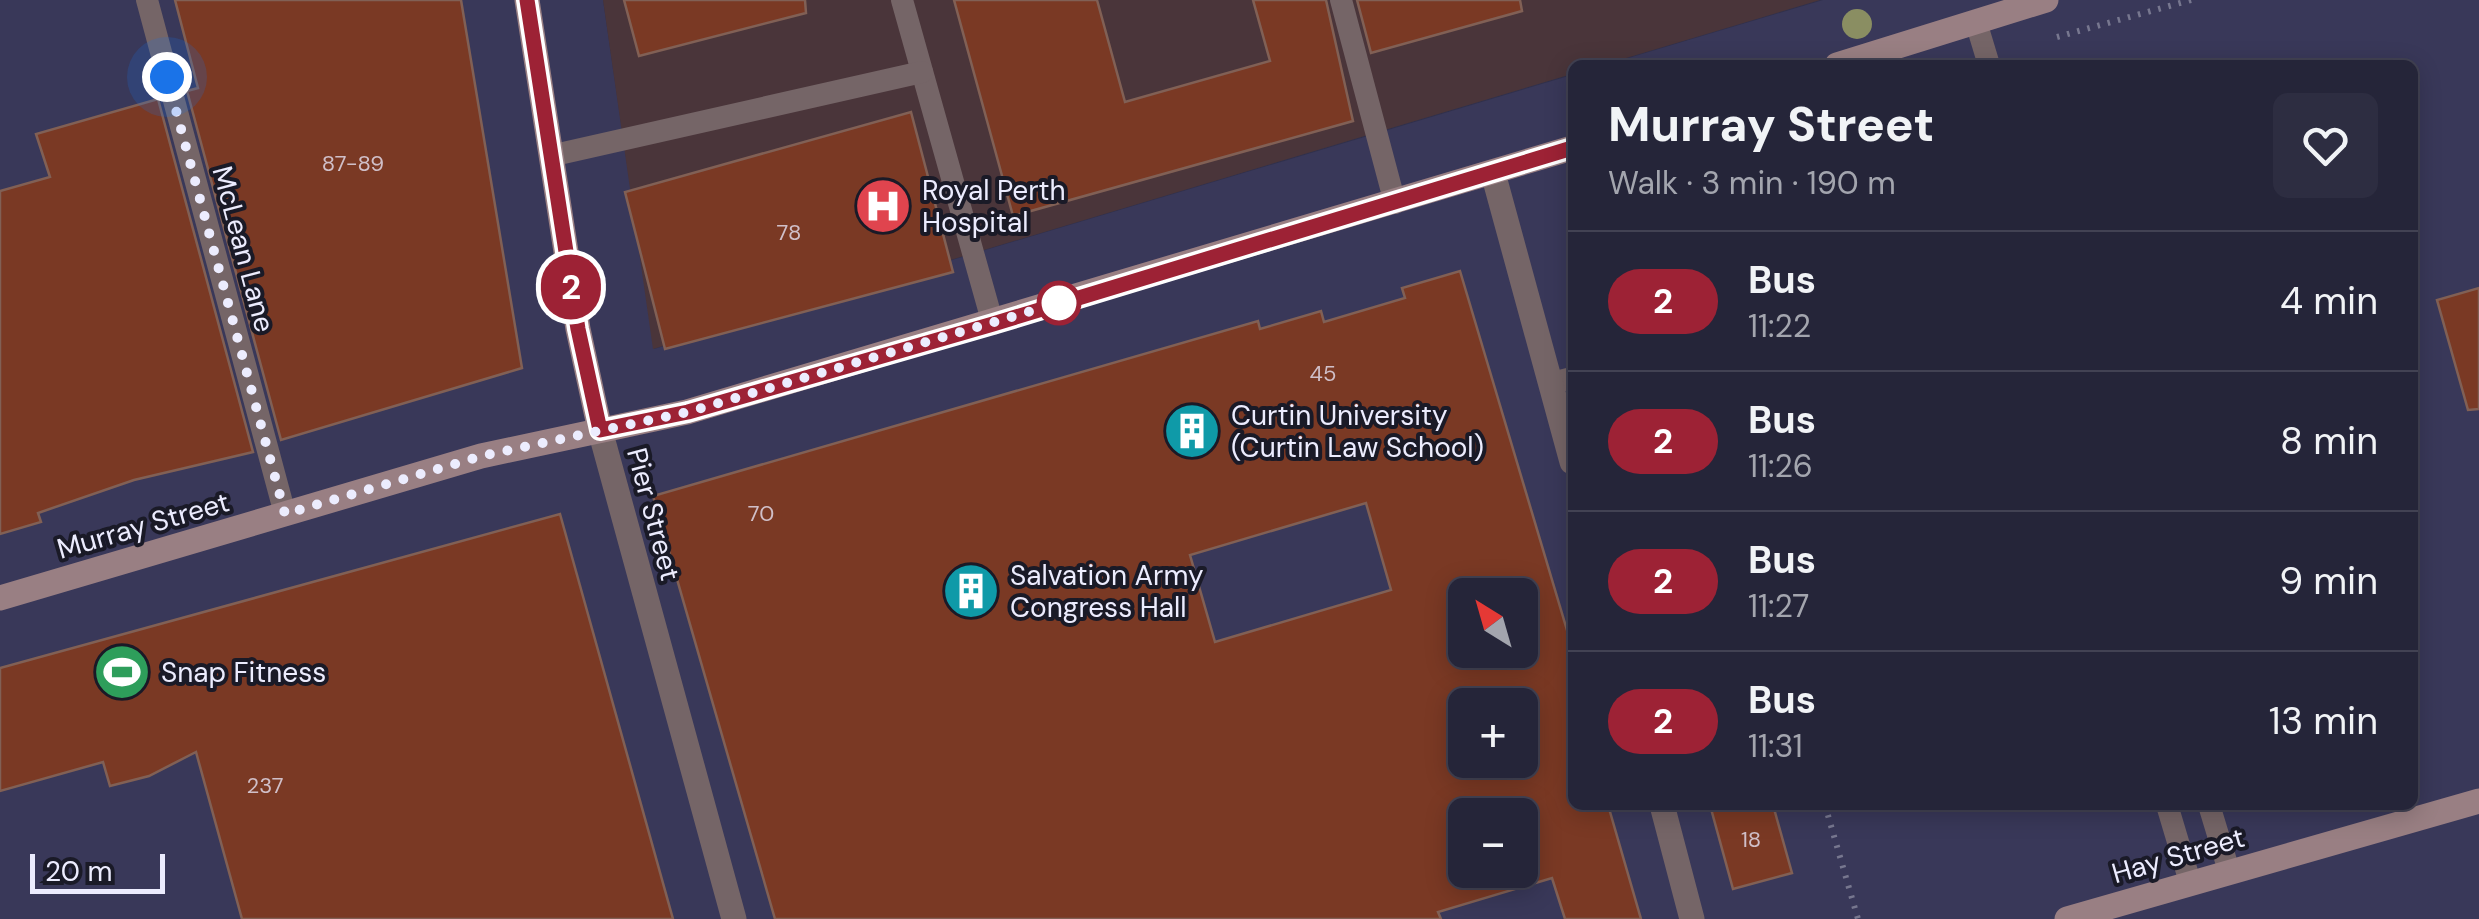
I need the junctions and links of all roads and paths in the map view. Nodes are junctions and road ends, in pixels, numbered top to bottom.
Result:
1 (146, 0) edge
2 (527, 0) edge
3 (902, 0) edge
4 (1342, 0) edge
5 (2046, 0) edge
6 (2191, 0) edge
7 (1976, 22) junction
8 (1853, 60) edge
9 (1988, 60) edge
10 (1991, 60) edge
11 (922, 72) junction
12 (1568, 149) edge
13 (550, 156) junction
14 (1493, 172) junction
15 (1395, 203) junction
16 (993, 324) junction
17 (1562, 380) edge
18 (1568, 429) edge
19 (600, 430) junction
20 (285, 514) junction
21 (0, 598) edge
22 (2479, 800) edge
23 (1663, 810) edge
24 (1826, 810) edge
25 (2169, 810) edge
26 (2211, 810) edge
27 (2229, 871) junction
28 (2190, 882) junction
29 (734, 919) edge
30 (1692, 919) edge
31 (1858, 919) edge
32 (2067, 919) edge

1 - 20 lane, McLean Lane
2 - 13 street, Pier Street
3 - 11 lane
4 - 15 lane
5 - 7 street
6 - 10 path
7 - 8 street
7 - 9 lane
11 - 13 lane
11 - 16 lane
12 - 14 street, Murray Street
13 - 19 street, Pier Street
14 - 15 street, Murray Street
14 - 17 street
15 - 16 street, Murray Street
16 - 19 street, Murray Street
17 - 18 street
19 - 20 street, Murray Street
19 - 29 street, Pier Street
20 - 21 street, Murray Street
22 - 27 street, Hay Street
23 - 30 street
24 - 31 path
25 - 28 lane
26 - 27 lane
27 - 28 street, Hay Street
28 - 32 street, Hay Street

